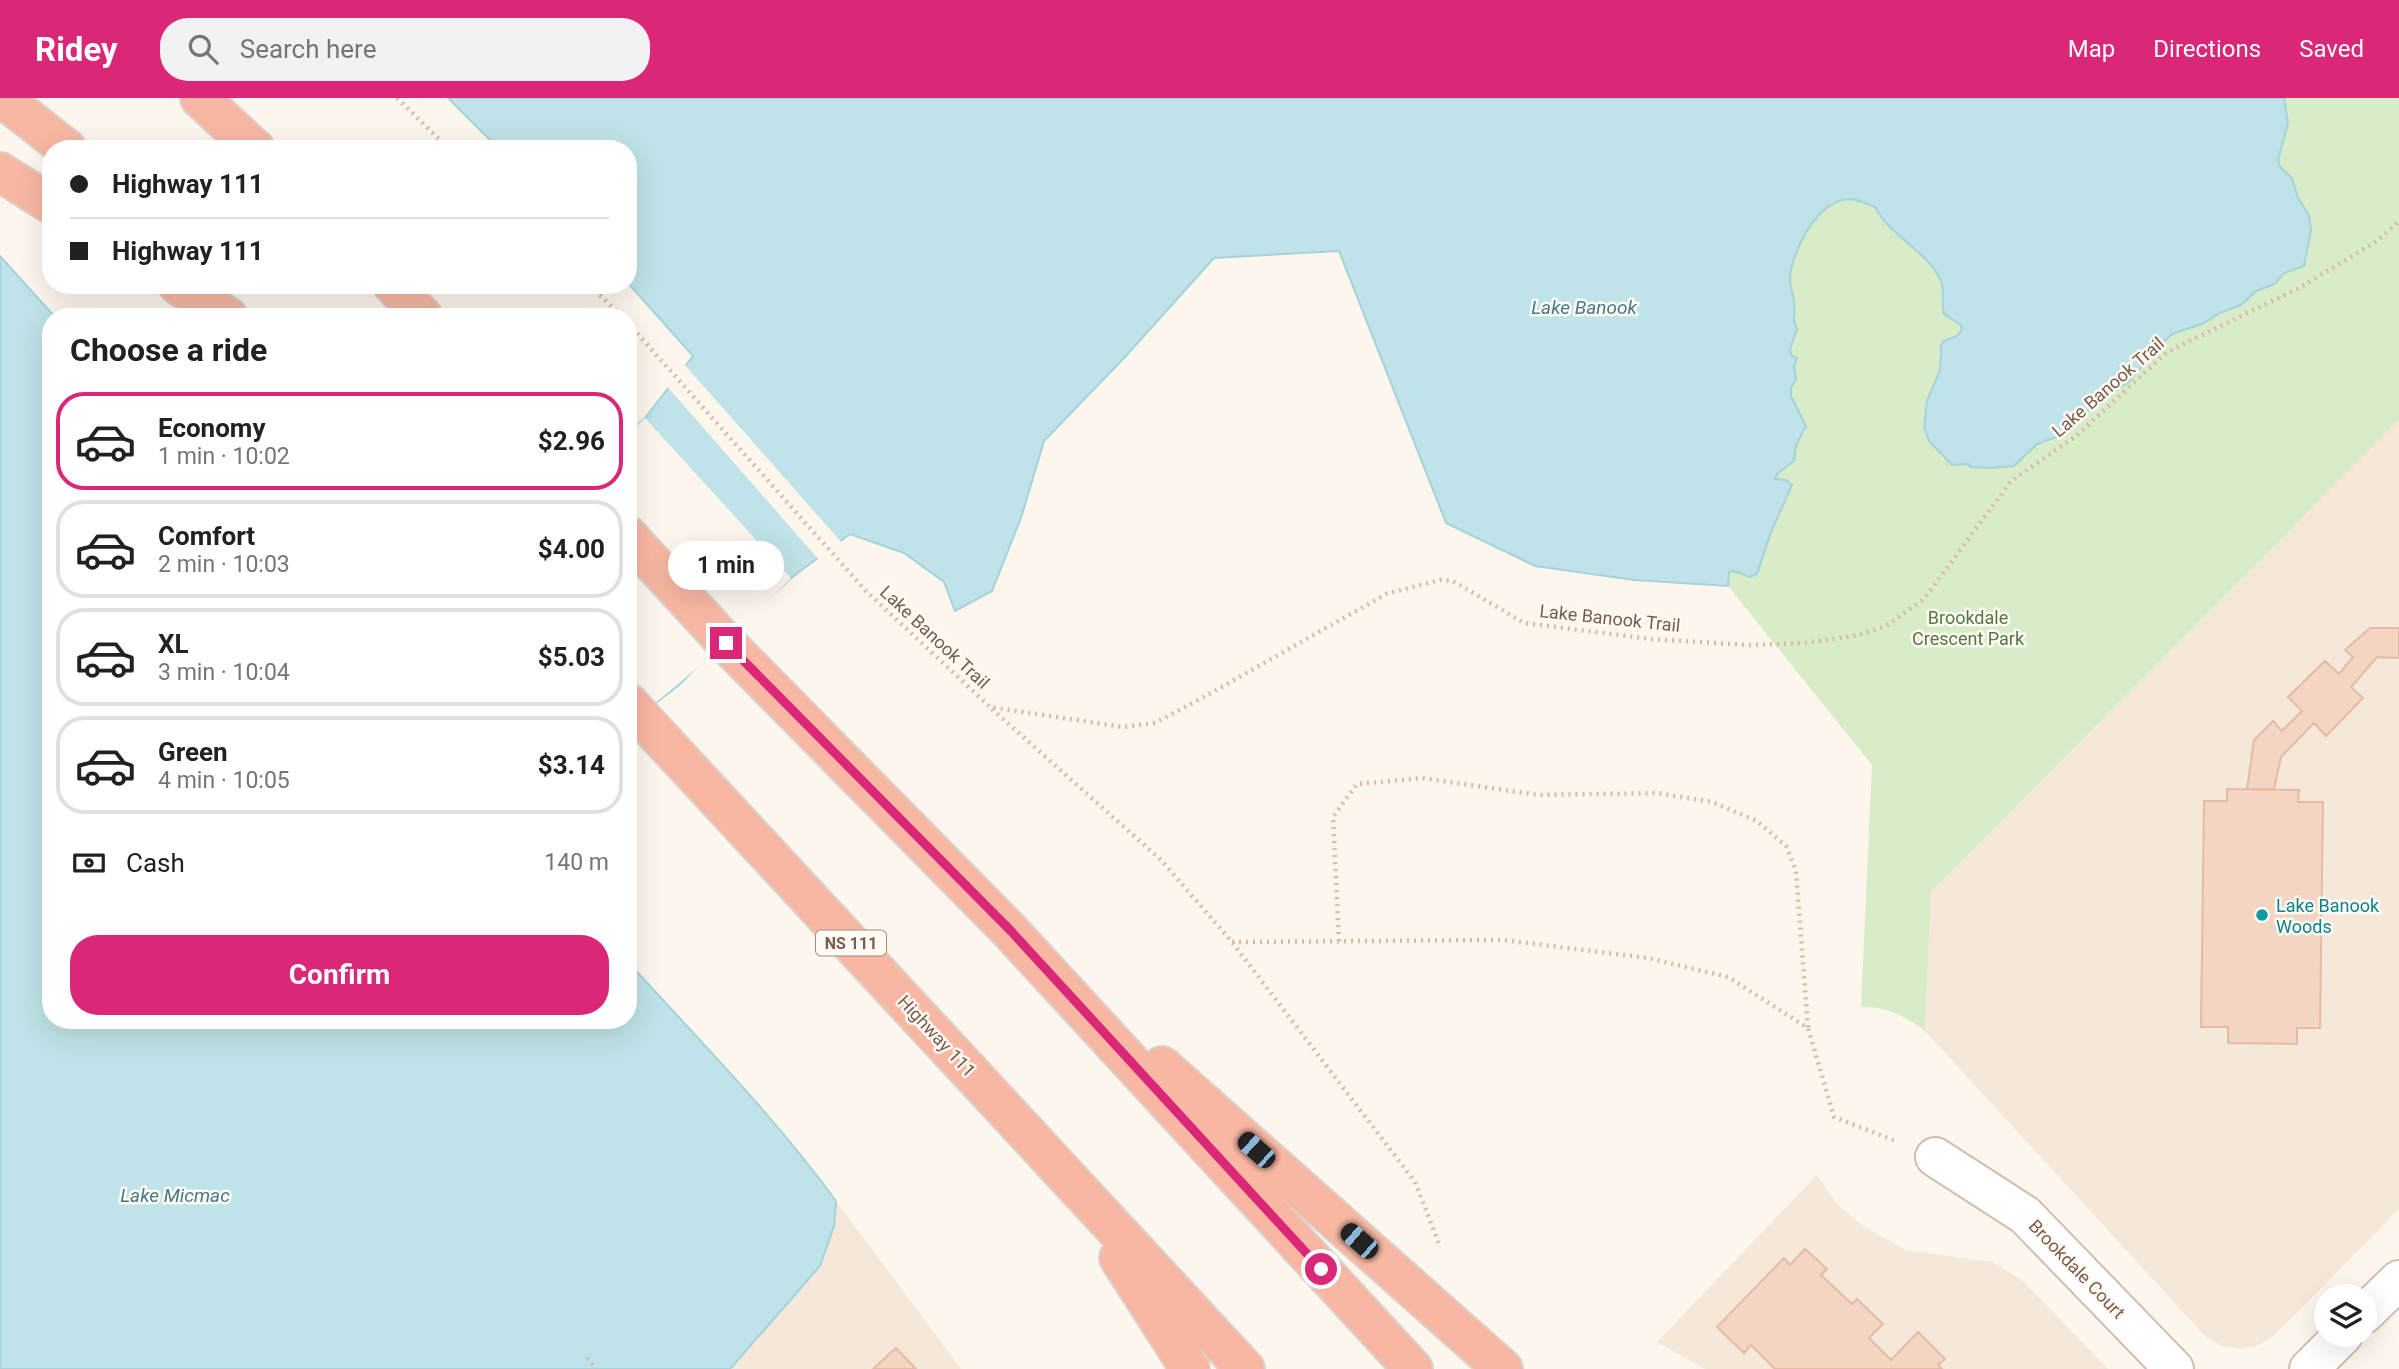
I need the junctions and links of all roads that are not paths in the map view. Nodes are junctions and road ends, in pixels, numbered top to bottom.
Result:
1 (2, 98) edge
2 (200, 98) edge
3 (55, 140) edge
4 (245, 140) edge
5 (0, 172) edge
6 (42, 198) edge
7 (192, 294) edge
8 (227, 294) edge
9 (401, 294) edge
10 (214, 308) edge
11 (242, 308) edge
12 (415, 308) edge
13 (637, 546) edge
14 (637, 712) edge
15 (1010, 930) junction
16 (1935, 1157) road end
17 (1062, 1171) junction
18 (2399, 1280) edge
19 (2377, 1301) edge
20 (2331, 1347) edge
21 (1190, 1369) edge
22 (1245, 1369) edge
23 (1413, 1369) edge
24 (1503, 1369) edge
25 (2174, 1369) edge
26 (2309, 1369) edge

1 - 3 highway
2 - 4 highway
5 - 6 highway
7 - 10 highway
8 - 11 highway
9 - 12 highway
13 - 15 highway
14 - 17 highway, Highway 111 / NS 111
15 - 23 highway
15 - 24 highway
16 - 25 street, Brookdale Court
17 - 21 highway
17 - 22 highway, Highway 111 / NS 111
18 - 19 street
20 - 26 street

